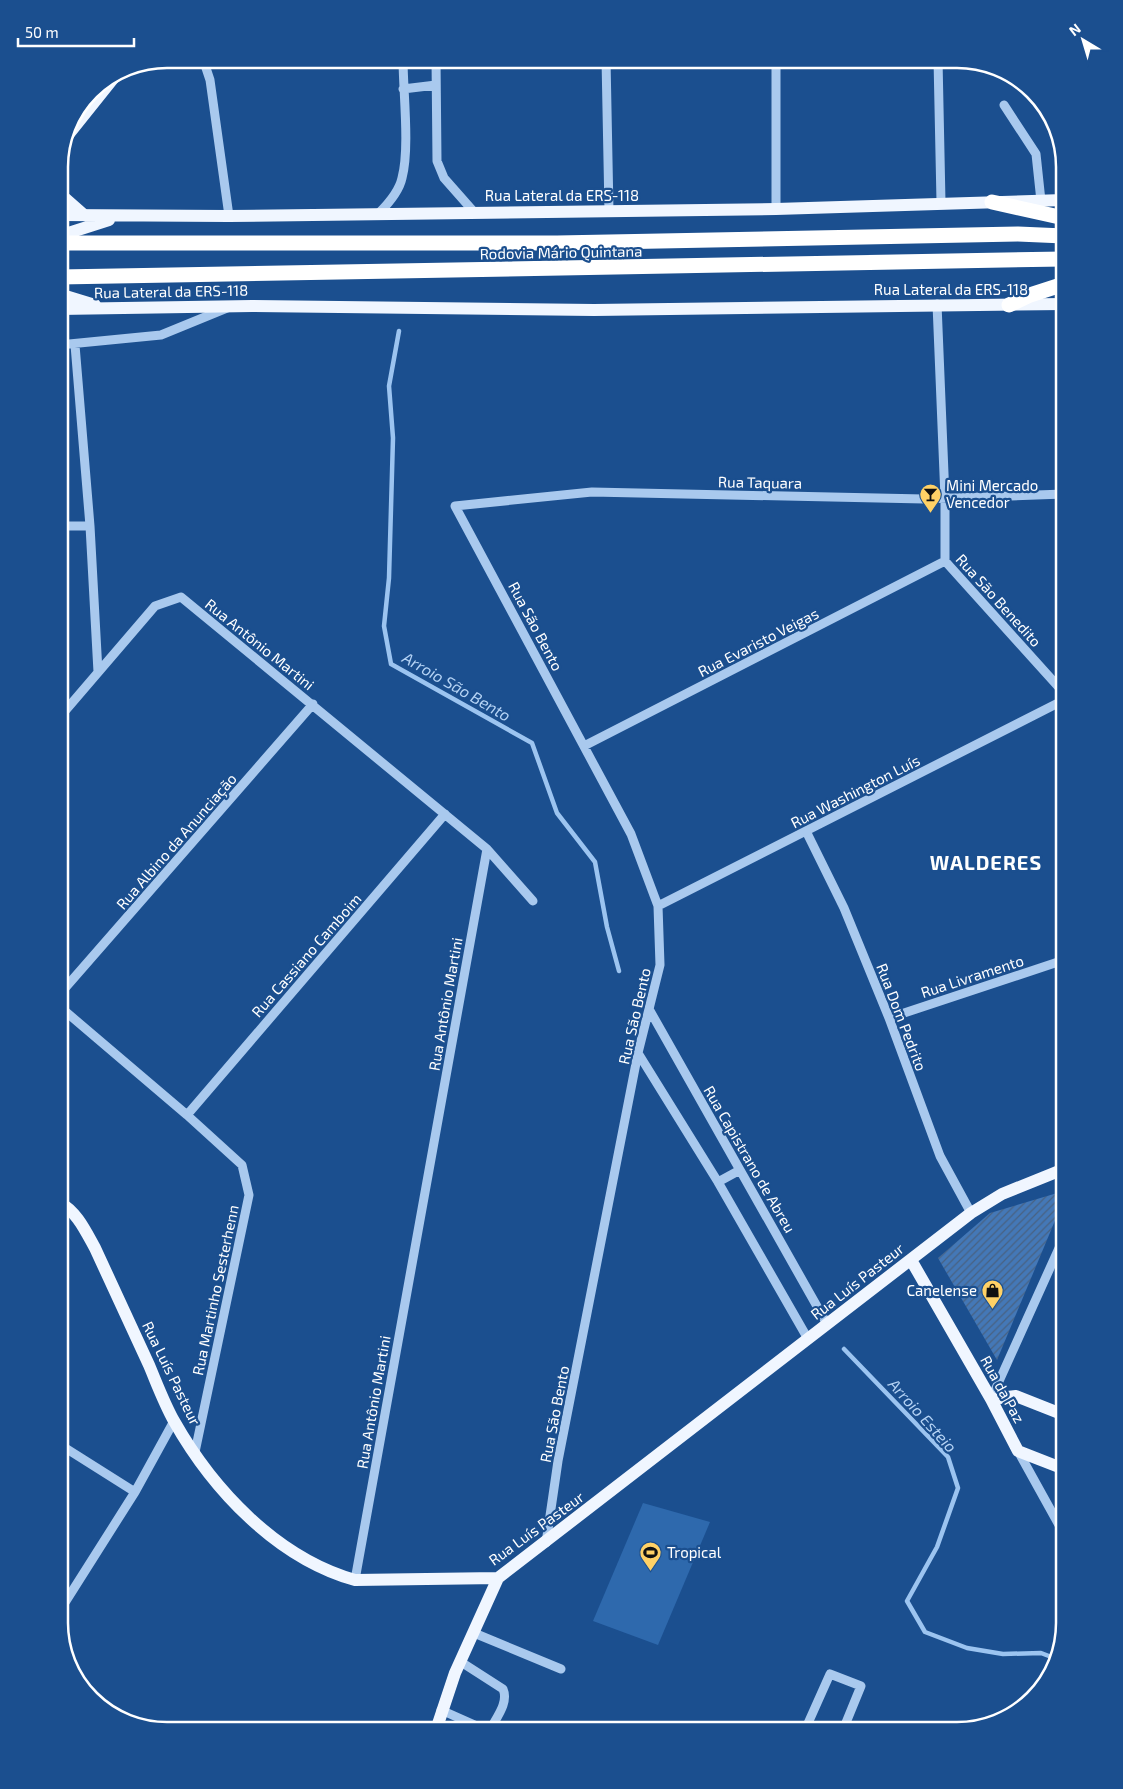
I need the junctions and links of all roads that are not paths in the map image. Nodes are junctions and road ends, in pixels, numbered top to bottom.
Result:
1 (206, 68) edge
2 (403, 68) edge
3 (436, 68) edge
4 (606, 68) edge
5 (776, 68) edge
6 (938, 68) edge
7 (436, 85) junction
8 (105, 89) edge
9 (404, 89) junction
10 (1004, 105) dead end
11 (79, 122) edge
12 (1056, 200) edge
13 (68, 201) edge
14 (1041, 201) junction
15 (941, 202) junction
16 (992, 202) junction
17 (776, 209) junction
18 (609, 211) junction
19 (474, 212) junction
20 (378, 213) junction
21 (68, 215) edge
22 (84, 215) junction
23 (121, 216) junction
24 (229, 216) junction
25 (1056, 216) edge
26 (68, 233) edge
27 (1056, 236) edge
28 (68, 243) edge
29 (1056, 259) edge
30 (68, 277) edge
31 (1056, 287) edge
32 (68, 297) edge
33 (937, 304) junction
34 (1056, 304) edge
35 (1009, 305) junction
36 (232, 306) junction
37 (68, 309) edge
38 (117, 309) junction
39 (68, 345) edge
40 (76, 345) junction
41 (1056, 494) edge
42 (945, 498) junction
43 (456, 506) joint
44 (68, 526) edge
45 (90, 526) junction
46 (945, 561) junction
47 (98, 672) junction
48 (1056, 684) edge
49 (313, 704) junction
50 (1056, 704) edge
51 (68, 707) edge
52 (584, 746) junction
53 (445, 814) junction
54 (806, 831) junction
55 (487, 849) junction
56 (533, 901) dead end
57 (658, 906) junction
58 (1056, 963) edge
59 (68, 985) edge
60 (649, 1009) junction
61 (68, 1014) edge
62 (889, 1018) junction
63 (638, 1053) junction
64 (187, 1114) junction
65 (740, 1170) junction
66 (1056, 1172) edge
67 (718, 1182) junction
68 (68, 1207) edge
69 (971, 1213) junction
70 (1056, 1255) edge
71 (911, 1260) junction
72 (827, 1324) junction
73 (808, 1339) junction
74 (991, 1399) junction
75 (1056, 1412) edge
76 (174, 1421) junction
77 (68, 1450) edge
78 (1018, 1451) junction
79 (195, 1452) junction
80 (1056, 1466) edge
81 (134, 1492) junction
82 (1056, 1520) edge
83 (546, 1543) junction
84 (498, 1578) junction
85 (355, 1580) junction
86 (68, 1598) edge
87 (474, 1633) junction
88 (460, 1662) junction
89 (561, 1669) dead end
90 (441, 1710) junction
91 (438, 1721) edge
92 (467, 1721) edge
93 (494, 1721) edge
94 (809, 1722) edge
95 (846, 1722) edge

1 - 24 street
2 - 9 street
3 - 7 street
4 - 18 street
5 - 17 street
6 - 15 street
7 - 9 street
7 - 19 street
8 - 11 main road
9 - 20 street
10 - 14 street
12 - 14 main road, Rua Lateral da ERS-118
13 - 22 main road
14 - 16 main road, Rua Lateral da ERS-118
15 - 16 main road, Rua Lateral da ERS-118
15 - 17 main road, Rua Lateral da ERS-118
16 - 25 highway
17 - 18 main road, Rua Lateral da ERS-118
18 - 19 main road, Rua Lateral da ERS-118
19 - 20 main road, Rua Lateral da ERS-118
20 - 24 main road, Rua Lateral da ERS-118
21 - 22 main road, Rua Lateral da ERS-118
22 - 23 main road, Rua Lateral da ERS-118
23 - 24 main road, Rua Lateral da ERS-118
23 - 26 main road
27 - 28 highway, Rodovia Mário Quintana
29 - 30 highway, Rodovia Mário Quintana
31 - 35 highway
32 - 38 main road
33 - 35 main road, Rua Lateral da ERS-118
33 - 36 main road, Rua Lateral da ERS-118
33 - 42 street, Rua São Benedito
34 - 35 main road, Rua Lateral da ERS-118
36 - 38 main road, Rua Lateral da ERS-118
36 - 40 street
37 - 38 main road, Rua Lateral da ERS-118
39 - 40 street
40 - 45 street
41 - 42 street, Rua Taquara
42 - 43 street, Rua Taquara
42 - 46 street, Rua São Benedito
43 - 52 street, Rua São Bento
44 - 45 street
45 - 47 street
46 - 48 street, Rua São Benedito
46 - 52 street, Rua Evaristo Veigas
47 - 49 street, Rua Antônio Martini
47 - 51 street
49 - 53 street, Rua Antônio Martini
49 - 59 street, Rua Albino da Anunciação
50 - 54 street, Rua Washington Luís
52 - 57 street, Rua São Bento
53 - 55 street, Rua Antônio Martini
53 - 64 street, Rua Cassiano Camboim
54 - 57 street, Rua Washington Luís
54 - 62 street, Rua Dom Pedrito
55 - 56 street
55 - 85 street, Rua Antônio Martini
57 - 60 street, Rua São Bento
58 - 62 street, Rua Livramento
60 - 63 street, Rua São Bento
60 - 65 street, Rua Capistrano de Abreu
61 - 64 street, Rua Martinho Sesterhenn
62 - 69 street, Rua Dom Pedrito
63 - 67 street
63 - 83 street, Rua São Bento
64 - 79 street, Rua Martinho Sesterhenn
65 - 67 street
65 - 72 street, Rua Capistrano de Abreu
66 - 69 main road, Rua Luís Pasteur
67 - 73 street
68 - 76 main road, Rua Luís Pasteur
69 - 71 main road, Rua Luís Pasteur
70 - 74 street
71 - 72 main road, Rua Luís Pasteur
71 - 74 main road, Rua da Paz
72 - 73 main road, Rua Luís Pasteur
73 - 83 main road, Rua Luís Pasteur
74 - 75 main road
74 - 78 main road, Rua da Paz
76 - 79 main road, Rua Luís Pasteur
76 - 81 street
77 - 81 street
78 - 80 main road
78 - 82 street, Rua da Paz
79 - 85 main road, Rua Luís Pasteur
81 - 86 street
83 - 84 main road, Rua Luís Pasteur
84 - 85 main road, Rua Luís Pasteur
84 - 87 main road
87 - 88 main road
87 - 89 street
88 - 90 main road
88 - 93 street
90 - 91 main road
90 - 92 street
94 - 95 street

